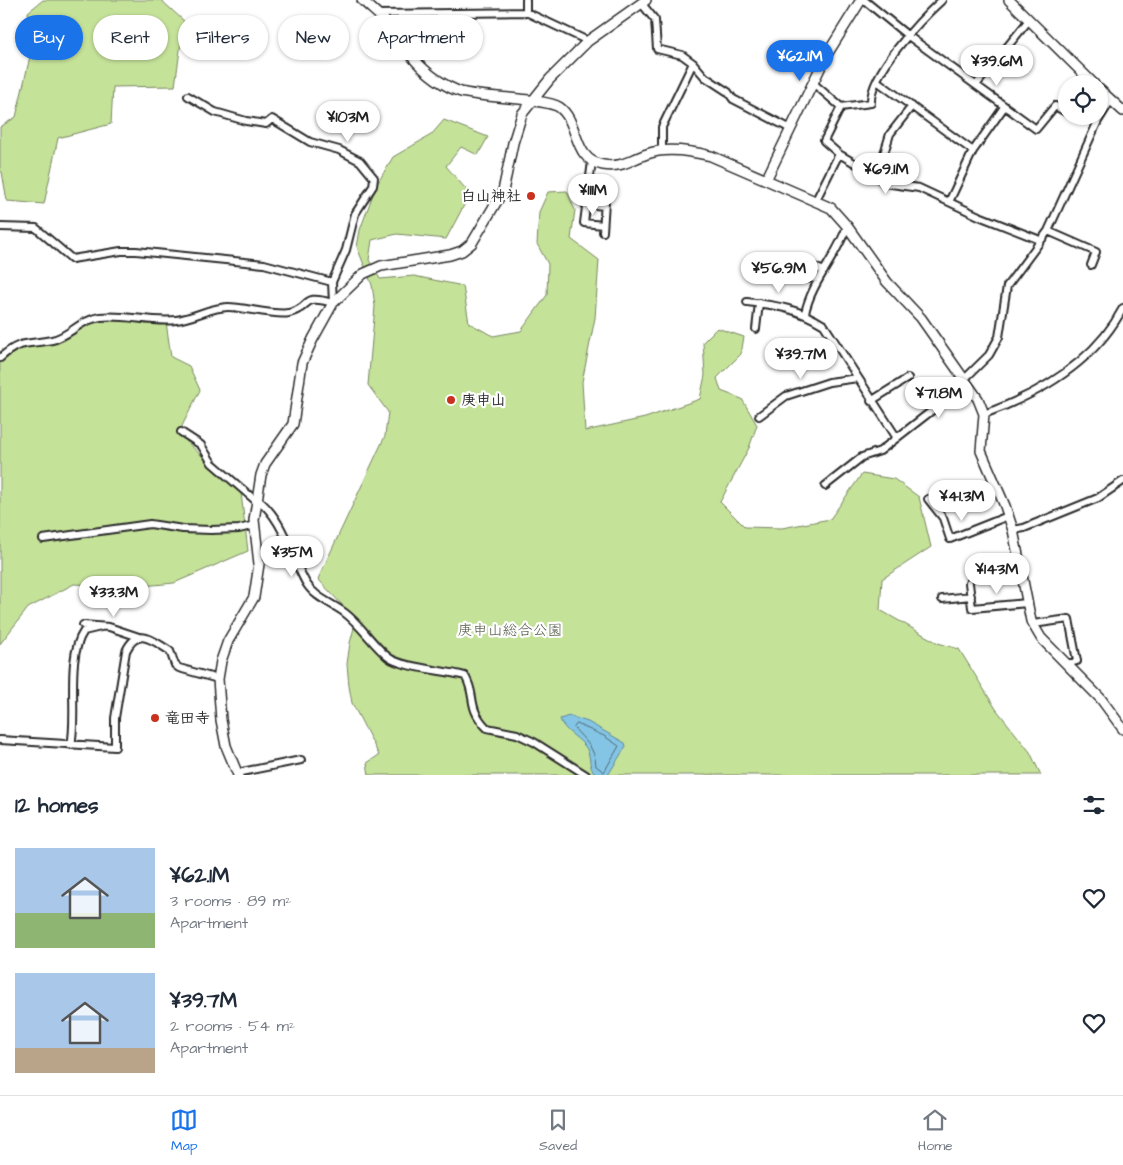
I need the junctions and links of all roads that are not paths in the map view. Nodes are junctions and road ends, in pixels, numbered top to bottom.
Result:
1 (362, 0) edge
2 (526, 0) edge
3 (863, 0) edge
4 (942, 0) edge
5 (1009, 0) edge
6 (644, 2) edge
7 (526, 12) junction
8 (377, 14) junction
9 (1029, 20) junction
10 (907, 35) junction
11 (588, 41) junction
12 (693, 63) junction
13 (1085, 75) edge
14 (877, 81) junction
15 (813, 83) junction
16 (976, 85) junction
17 (188, 96) dead end
18 (1108, 97) edge
19 (1111, 100) junction
20 (531, 102) junction
21 (1108, 105) edge
22 (912, 106) junction
23 (841, 107) junction
24 (1004, 107) junction
25 (1058, 108) edge
26 (1123, 111) edge
27 (1096, 125) edge
28 (791, 128) junction
29 (662, 150) junction
30 (973, 150) junction
31 (839, 154) junction
32 (592, 160) junction
33 (877, 176) junction
34 (766, 180) junction
35 (816, 200) junction
36 (949, 202) junction
37 (586, 204) junction
38 (0, 226) edge
39 (847, 226) junction
40 (1048, 231) junction
41 (1040, 240) junction
42 (1091, 265) dead end
43 (824, 271) junction
44 (819, 279) junction
45 (332, 282) junction
46 (747, 302) dead end
47 (333, 303) junction
48 (759, 303) junction
49 (1123, 308) edge
50 (805, 314) junction
51 (756, 329) dead end
52 (0, 358) edge
53 (858, 378) junction
54 (908, 378) dead end
55 (964, 380) junction
56 (871, 401) junction
57 (984, 414) junction
58 (758, 416) dead end
59 (181, 432) dead end
60 (896, 438) junction
61 (1123, 481) edge
62 (826, 486) dead end
63 (928, 499) dead end
64 (256, 500) junction
65 (1008, 516) junction
66 (255, 525) junction
67 (1013, 530) junction
68 (43, 539) dead end
69 (969, 583) dead end
70 (971, 596) junction
71 (942, 600) dead end
72 (1028, 603) junction
73 (1033, 624) junction
74 (83, 626) dead end
75 (101, 627) junction
76 (139, 637) junction
77 (1067, 664) junction
78 (218, 679) junction
79 (1123, 729) edge
80 (0, 740) edge
81 (70, 745) junction
82 (301, 760) dead end
83 (238, 774) edge
84 (586, 775) edge

1 - 8 street
2 - 7 street
3 - 10 street
3 - 15 street
4 - 10 street
5 - 9 street
6 - 11 street
6 - 12 street
7 - 8 street
7 - 11 street
8 - 20 street
9 - 13 street
9 - 16 street
10 - 14 street
10 - 16 street
11 - 20 street
12 - 28 street
12 - 29 street
14 - 22 street
14 - 23 street
15 - 23 street
15 - 28 street
16 - 24 street
17 - 45 street
18 - 19 street
19 - 21 street
19 - 26 street
20 - 32 street
20 - 47 street
22 - 30 street
22 - 33 street
23 - 31 street
24 - 25 street
24 - 30 street
27 - 40 street
28 - 34 street
29 - 32 street
29 - 34 street
30 - 36 street
31 - 33 street
31 - 35 street
32 - 37 street
33 - 36 street
34 - 35 street
35 - 39 street
36 - 41 street
37 - 37 street
38 - 45 street
39 - 43 street
39 - 55 street
40 - 41 street
40 - 42 street
41 - 55 street
43 - 44 street
43 - 44 street
44 - 50 street
45 - 47 street
46 - 48 street
47 - 52 street
47 - 64 street
48 - 50 street
48 - 51 street
49 - 57 street
50 - 53 street
53 - 56 street
53 - 58 street
54 - 56 street
55 - 57 street
55 - 60 street
56 - 60 street
57 - 65 street
59 - 64 street
60 - 62 street
61 - 67 street
63 - 65 street
64 - 66 street
64 - 84 street
65 - 67 street
66 - 68 street
66 - 78 street
67 - 72 street
69 - 70 street
70 - 71 street
70 - 72 street
72 - 73 street
73 - 77 street
73 - 77 street
74 - 75 street
75 - 76 street
75 - 81 street
76 - 78 street
76 - 81 street
77 - 79 street
78 - 83 street
80 - 81 street
82 - 83 street

